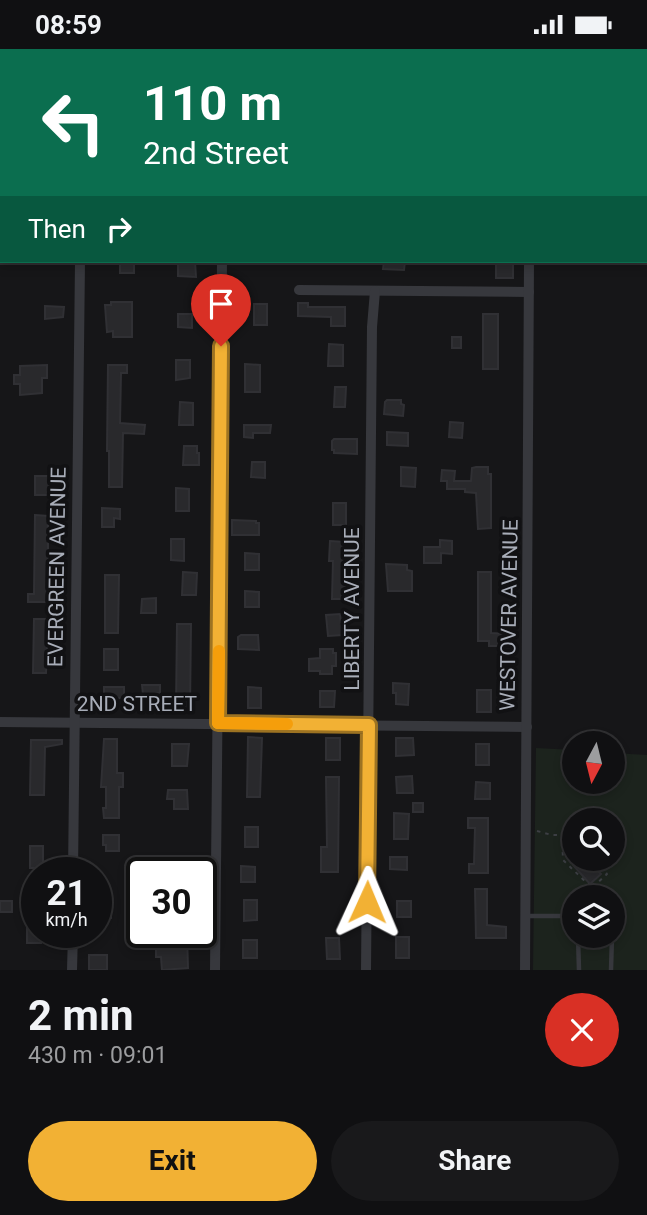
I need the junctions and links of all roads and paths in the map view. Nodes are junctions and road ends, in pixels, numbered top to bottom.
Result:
1 (80, 263) edge
2 (222, 263) edge
3 (529, 263) edge
4 (299, 290) dead end
5 (375, 291) junction
6 (529, 292) junction
7 (0, 722) edge
8 (74, 723) junction
9 (218, 723) junction
10 (369, 725) junction
11 (527, 727) junction
12 (526, 831) junction
13 (562, 835) edge
14 (73, 857) edge
15 (576, 871) edge
16 (605, 871) edge
17 (589, 885) edge
18 (595, 885) edge
19 (526, 916) junction
20 (562, 916) edge
21 (73, 948) edge
22 (578, 948) edge
23 (612, 948) edge
24 (72, 970) edge
25 (215, 970) edge
26 (366, 970) edge
27 (525, 970) edge
28 (579, 970) edge
29 (611, 970) edge

1 - 8 street, EVERGREEN AVENUE
2 - 9 street
3 - 6 street, WESTOVER AVENUE
4 - 5 street
5 - 6 street
5 - 10 street, LIBERTY AVENUE
6 - 11 street, WESTOVER AVENUE
7 - 8 street, 2ND STREET
8 - 9 street, 2ND STREET
8 - 14 street, EVERGREEN AVENUE
9 - 10 street, 2ND STREET
9 - 25 street
10 - 11 street, 2ND STREET
10 - 26 street, LIBERTY AVENUE
11 - 12 street, WESTOVER AVENUE
12 - 13 path
12 - 19 street, WESTOVER AVENUE
15 - 17 path
16 - 18 path
19 - 20 lane
19 - 27 street, WESTOVER AVENUE
21 - 24 street
22 - 28 lane
23 - 29 lane

